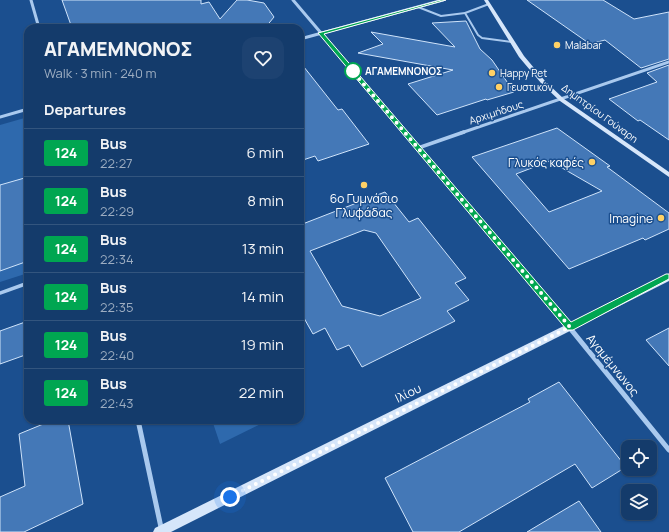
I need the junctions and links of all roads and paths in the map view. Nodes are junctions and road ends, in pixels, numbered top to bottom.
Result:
1 (31, 0) edge
2 (293, 0) edge
3 (443, 0) edge
4 (488, 2) edge
5 (418, 7) junction
6 (465, 13) junction
7 (38, 24) edge
8 (321, 33) junction
9 (304, 38) edge
10 (513, 42) junction
11 (669, 62) edge
12 (562, 100) junction
13 (24, 111) edge
14 (0, 117) edge
15 (418, 148) junction
16 (669, 176) edge
17 (669, 277) edge
18 (24, 284) edge
19 (0, 293) edge
20 (570, 327) junction
21 (139, 424) edge
22 (669, 450) edge
23 (161, 531) edge

1 - 7 street
2 - 8 street, Αγαμέμνωνος
3 - 5 street
4 - 6 lane
4 - 10 street, Δημητρίου Γούναρη
5 - 6 lane
5 - 8 street
6 - 10 lane
8 - 9 street
8 - 15 street, Αγαμέμνωνος
10 - 12 street, Δημητρίου Γούναρη
11 - 12 street, Αρχιμήδους
12 - 15 street, Αρχιμήδους
12 - 16 street, Δημητρίου Γούναρη
13 - 14 street
15 - 20 street, Αγαμέμνωνος
17 - 20 street, Ιλίου
18 - 19 street
20 - 22 street, Αγαμέμνωνος
20 - 23 street, Ιλίου
21 - 23 street

